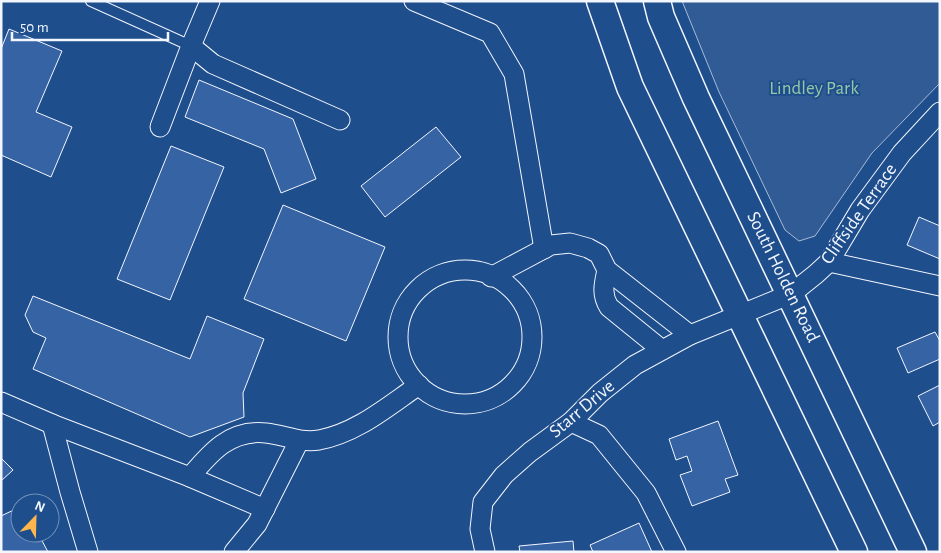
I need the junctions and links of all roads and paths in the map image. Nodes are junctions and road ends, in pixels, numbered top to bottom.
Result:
1 (91, 1) edge
2 (210, 1) edge
3 (414, 1) edge
4 (600, 1) edge
5 (657, 1) edge
6 (191, 46) junction
7 (940, 112) edge
8 (340, 120) dead end
9 (160, 127) dead end
10 (544, 249) junction
11 (829, 262) junction
12 (607, 270) junction
13 (491, 276) junction
14 (940, 286) edge
15 (628, 287) junction
16 (791, 294) junction
17 (609, 307) junction
18 (741, 314) junction
19 (690, 334) junction
20 (662, 350) junction
21 (419, 385) junction
22 (1, 402) edge
23 (571, 422) junction
24 (52, 424) junction
25 (299, 441) junction
26 (190, 477) junction
27 (265, 509) junction
28 (88, 552) edge
29 (234, 552) edge
30 (485, 552) edge
31 (676, 552) edge
32 (854, 552) edge
33 (913, 552) edge

1 - 6 lane
2 - 6 street
3 - 10 street
4 - 18 main road
5 - 16 main road, South Holden Road
6 - 8 street
6 - 9 street
7 - 11 street, Cliffside Terrace
10 - 12 street
10 - 13 street
11 - 14 street
11 - 16 street, Cliffside Terrace
12 - 15 street
12 - 17 street
13 - 21 street
13 - 21 street
15 - 17 street
15 - 19 street
16 - 18 street, Cliffside Terrace
16 - 33 main road, South Holden Road
17 - 20 street
18 - 19 street, Starr Drive
18 - 32 main road
19 - 20 street, Starr Drive
20 - 23 street, Starr Drive
21 - 25 street
22 - 24 street
23 - 30 street, Starr Drive
23 - 31 street
24 - 26 street
24 - 28 street
25 - 26 street
25 - 27 street
26 - 27 street
27 - 29 street

